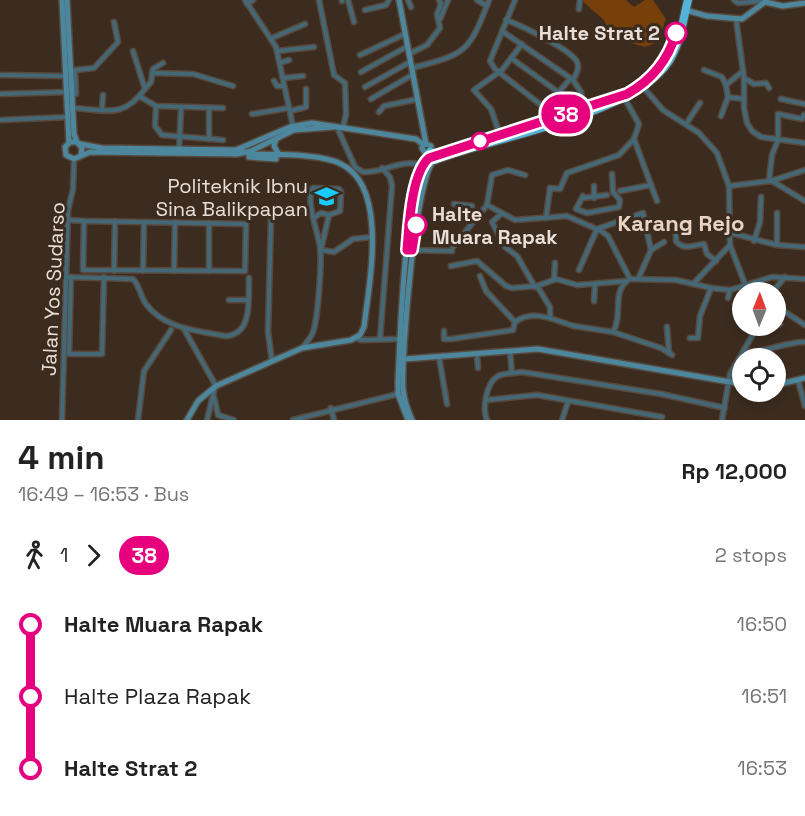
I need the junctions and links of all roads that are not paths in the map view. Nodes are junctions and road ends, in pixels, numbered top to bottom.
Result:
1 (65, 0) edge
2 (253, 0) edge
3 (319, 0) edge
4 (348, 0) edge
5 (390, 0) edge
6 (399, 0) edge
7 (408, 0) edge
8 (439, 0) edge
9 (448, 0) edge
10 (477, 0) edge
11 (489, 0) edge
12 (515, 0) edge
13 (580, 0) edge
14 (734, 0) edge
15 (761, 1) edge
16 (246, 2) edge
17 (777, 2) edge
18 (684, 3) edge
19 (805, 3) edge
20 (487, 6) junction
21 (411, 7) dead end
22 (579, 9) dead end
23 (364, 10) dead end
24 (735, 18) junction
25 (440, 20) junction
26 (506, 20) junction
27 (114, 22) dead end
28 (354, 22) dead end
29 (305, 24) dead end
30 (502, 31) junction
31 (406, 34) junction
32 (272, 38) junction
33 (522, 44) junction
34 (408, 46) junction
35 (314, 47) dead end
36 (133, 51) dead end
37 (277, 51) junction
38 (409, 54) junction
39 (360, 55) dead end
40 (512, 58) junction
41 (289, 60) dead end
42 (163, 63) dead end
43 (280, 63) junction
44 (410, 65) junction
45 (704, 70) dead end
46 (743, 71) junction
47 (361, 72) dead end
48 (499, 72) junction
49 (152, 73) junction
50 (0, 75) edge
51 (412, 75) junction
52 (66, 76) junction
53 (303, 76) dead end
54 (283, 78) junction
55 (744, 78) junction
56 (571, 80) junction
57 (274, 81) dead end
58 (726, 85) junction
59 (233, 86) dead end
60 (284, 86) junction
61 (365, 87) dead end
62 (644, 88) junction
63 (769, 88) dead end
64 (145, 89) junction
65 (306, 89) dead end
66 (558, 92) junction
67 (70, 93) junction
68 (0, 94) edge
69 (103, 95) dead end
70 (140, 96) junction
71 (728, 97) junction
72 (371, 99) dead end
73 (418, 99) junction
74 (625, 99) junction
75 (744, 99) junction
76 (781, 99) dead end
77 (700, 103) dead end
78 (805, 104) edge
79 (76, 108) junction
80 (156, 108) dead end
81 (223, 108) dead end
82 (181, 109) dead end
83 (544, 109) junction
84 (102, 110) junction
85 (209, 110) dead end
86 (583, 111) junction
87 (290, 112) junction
88 (379, 112) dead end
89 (805, 113) edge
90 (252, 114) dead end
91 (721, 116) dead end
92 (69, 117) junction
93 (0, 120) edge
94 (545, 121) junction
95 (687, 124) junction
96 (293, 126) junction
97 (338, 128) junction
98 (500, 135) junction
99 (209, 139) junction
100 (276, 139) junction
101 (634, 139) junction
102 (223, 140) dead end
103 (778, 140) junction
104 (69, 143) junction
105 (78, 143) junction
106 (805, 143) edge
107 (179, 145) junction
108 (429, 151) junction
109 (240, 152) junction
110 (81, 155) junction
111 (279, 155) junction
112 (298, 157) junction
113 (74, 159) junction
114 (425, 166) junction
115 (382, 168) junction
116 (805, 170) edge
117 (612, 174) dead end
118 (525, 175) dead end
119 (770, 181) junction
120 (651, 184) junction
121 (594, 186) dead end
122 (729, 186) junction
123 (620, 191) dead end
124 (607, 195) dead end
125 (760, 197) dead end
126 (594, 198) junction
127 (657, 201) dead end
128 (805, 201) edge
129 (454, 204) dead end
130 (487, 205) junction
131 (472, 206) dead end
132 (576, 209) junction
133 (777, 213) dead end
134 (501, 214) junction
135 (329, 215) junction
136 (315, 217) junction
137 (571, 217) junction
138 (546, 218) junction
139 (68, 220) junction
140 (271, 220) dead end
141 (84, 221) junction
142 (115, 221) junction
143 (144, 222) junction
144 (175, 222) junction
145 (209, 223) junction
146 (673, 227) dead end
147 (316, 228) junction
148 (328, 229) junction
149 (597, 229) junction
150 (731, 233) junction
151 (372, 237) junction
152 (754, 241) junction
153 (664, 243) dead end
154 (730, 245) junction
155 (777, 245) junction
156 (805, 247) edge
157 (321, 249) junction
158 (410, 250) junction
159 (651, 250) junction
160 (716, 261) junction
161 (555, 263) dead end
162 (451, 267) dead end
163 (114, 270) junction
164 (579, 270) dead end
165 (142, 271) junction
166 (174, 271) junction
167 (208, 271) junction
168 (480, 276) dead end
169 (68, 277) junction
170 (104, 277) junction
171 (639, 277) junction
172 (785, 277) junction
173 (249, 278) dead end
174 (805, 279) edge
175 (554, 280) junction
176 (629, 280) junction
177 (743, 282) edge
178 (754, 282) edge
179 (781, 282) edge
180 (595, 284) junction
181 (693, 285) junction
182 (536, 287) junction
183 (711, 288) junction
184 (730, 290) joint
185 (728, 298) dead end
186 (229, 300) dead end
187 (248, 300) junction
188 (594, 301) dead end
189 (786, 312) edge
190 (550, 316) junction
191 (515, 322) junction
192 (805, 325) edge
193 (667, 327) dead end
194 (183, 329) junction
195 (171, 330) dead end
196 (444, 331) dead end
197 (613, 332) junction
198 (358, 335) junction
199 (690, 338) dead end
200 (380, 339) junction
201 (401, 339) junction
202 (805, 342) edge
203 (302, 348) junction
204 (775, 348) edge
205 (510, 351) junction
206 (477, 354) junction
207 (439, 357) junction
208 (405, 359) junction
209 (272, 361) junction
210 (478, 368) dead end
211 (732, 371) edge
212 (512, 373) junction
213 (805, 378) edge
214 (798, 380) junction
215 (729, 383) junction
216 (732, 383) edge
217 (786, 383) edge
218 (215, 386) junction
219 (398, 394) junction
220 (214, 397) junction
221 (486, 400) junction
222 (568, 402) junction
223 (447, 404) dead end
224 (805, 406) edge
225 (331, 408) junction
226 (725, 408) junction
227 (662, 417) dead end
228 (62, 420) edge
229 (138, 420) edge
230 (188, 420) edge
231 (207, 420) edge
232 (234, 420) edge
233 (292, 420) edge
234 (334, 420) edge
235 (410, 420) edge
236 (487, 420) edge
237 (562, 420) edge
238 (722, 420) edge

1 - 52 main road
1 - 67 main road
2 - 16 street
3 - 97 street
4 - 28 street
5 - 23 street
6 - 31 main road
7 - 21 street
8 - 25 street
9 - 25 street
10 - 20 street
11 - 20 street
12 - 26 street
13 - 22 street
14 - 15 street
15 - 17 main road
15 - 24 main road
16 - 32 street
17 - 19 main road
18 - 24 main road
18 - 62 highway
18 - 86 highway
20 - 44 street
24 - 46 street
25 - 38 street
26 - 30 street
26 - 56 street
27 - 67 street
29 - 32 street
30 - 33 street
30 - 48 street
31 - 34 main road
31 - 39 street
32 - 37 street
33 - 40 street
33 - 56 street
34 - 38 main road
34 - 47 street
35 - 37 street
36 - 64 street
37 - 43 street
38 - 44 main road
40 - 48 street
40 - 66 street
41 - 43 street
42 - 49 street
43 - 54 street
44 - 51 main road
44 - 61 street
45 - 58 street
46 - 55 street
46 - 58 street
48 - 83 street
48 - 98 street
49 - 59 street
49 - 64 street
50 - 52 street
51 - 72 street
51 - 73 main road
52 - 67 main road
53 - 54 street
54 - 60 street
55 - 63 street
55 - 75 street
56 - 66 street
56 - 86 street
57 - 60 street
58 - 71 street
60 - 87 street
62 - 74 highway
62 - 95 street
64 - 70 street
65 - 87 street
66 - 83 street
67 - 68 street
67 - 79 main road
67 - 92 main road
69 - 84 street
70 - 81 street
70 - 84 street
71 - 75 street
71 - 91 street
73 - 88 street
73 - 108 main road
74 - 86 highway
74 - 101 street
75 - 103 street
76 - 78 street
77 - 95 street
79 - 84 street
79 - 105 main road
80 - 107 street
82 - 107 street
83 - 94 street
85 - 99 street
86 - 94 highway
86 - 108 highway
87 - 90 street
87 - 96 street
89 - 103 street
92 - 93 street
92 - 104 main road
94 - 98 highway
95 - 122 street
96 - 97 main road
96 - 109 main road
97 - 100 main road
97 - 108 main road
97 - 115 street
98 - 108 highway
99 - 102 street
99 - 107 street
100 - 109 main road
100 - 111 main road
101 - 120 street
101 - 138 street
103 - 106 street
103 - 119 street
104 - 105 main road
104 - 113 main road
105 - 107 main road
105 - 110 main road
107 - 109 main road
107 - 110 main road
108 - 114 main road
108 - 114 main road
109 - 111 main road
109 - 112 main road
110 - 113 main road
111 - 112 main road
112 - 151 main road
113 - 139 street, Jalan Yos Sudarso
114 - 115 street
114 - 158 main road
115 - 200 street
116 - 119 street
117 - 132 street
118 - 130 street
119 - 122 street
119 - 128 street
120 - 123 street
120 - 127 street
121 - 126 street
122 - 150 street
124 - 126 street
125 - 152 street
126 - 132 street
129 - 131 street
130 - 134 street
130 - 158 street
132 - 137 street
133 - 155 street
134 - 138 street
134 - 182 street
135 - 136 street
135 - 136 street
135 - 148 street
136 - 147 street
137 - 138 street
137 - 149 street
139 - 141 street
139 - 169 street, Jalan Yos Sudarso
140 - 209 street
141 - 142 street
141 - 163 street
142 - 143 street
142 - 163 street
143 - 144 street
143 - 165 street
144 - 145 street
144 - 166 street
145 - 167 street
145 - 167 street
146 - 160 street
147 - 148 street
147 - 157 street
148 - 157 street
149 - 159 street
149 - 164 street
149 - 176 street
150 - 152 street
150 - 154 street
151 - 157 street
151 - 198 main road
152 - 155 street
153 - 159 street
154 - 160 street
154 - 177 street
155 - 156 street
157 - 203 street
158 - 201 main road
158 - 208 main road
159 - 171 street
160 - 181 street
161 - 175 street
162 - 182 street
163 - 165 street
165 - 166 street
166 - 167 street
168 - 191 street
169 - 170 street
169 - 170 street
169 - 228 street, Jalan Yos Sudarso
170 - 194 street
171 - 176 street
171 - 181 street
172 - 174 street
172 - 178 street
172 - 179 street
173 - 187 street
175 - 180 street
175 - 182 street
176 - 180 street
176 - 197 street
180 - 188 street
181 - 183 street
182 - 190 street
183 - 184 street
183 - 199 street
184 - 185 street
186 - 187 street
187 - 194 street
189 - 192 street
190 - 191 street
190 - 197 street
191 - 196 street
193 - 197 street
194 - 218 street
195 - 229 street
198 - 200 street
198 - 203 main road
200 - 201 street
201 - 219 main road
202 - 204 street
203 - 209 main road
205 - 206 main road
205 - 212 street
205 - 215 main road
206 - 207 main road
206 - 210 street
207 - 208 main road
207 - 223 street
208 - 235 main road
209 - 218 main road
211 - 215 street
212 - 221 street
212 - 226 street
213 - 214 main road
214 - 217 main road
214 - 224 street
215 - 216 main road
215 - 226 street
218 - 220 street
218 - 230 main road
219 - 225 street
219 - 235 main road
220 - 231 street
220 - 232 street
221 - 222 street
221 - 236 street
222 - 227 street
222 - 237 street
225 - 233 street
225 - 234 street
226 - 238 street

